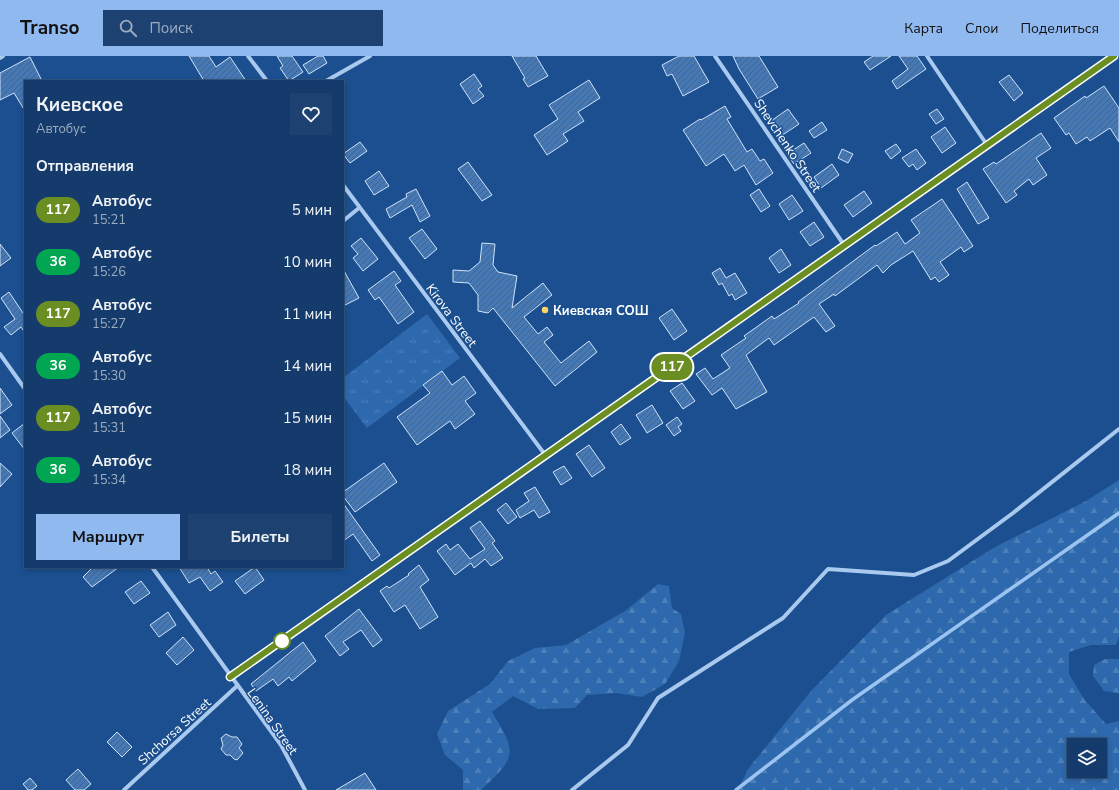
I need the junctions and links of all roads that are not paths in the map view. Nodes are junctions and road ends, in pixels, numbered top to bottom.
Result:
1 (3, 56) edge
2 (248, 56) edge
3 (370, 56) edge
4 (715, 56) edge
5 (927, 56) edge
6 (1114, 56) edge
7 (0, 58) edge
8 (265, 80) edge
9 (328, 80) edge
10 (986, 145) junction
11 (344, 187) edge
12 (359, 208) junction
13 (344, 220) edge
14 (844, 246) junction
15 (0, 354) edge
16 (24, 388) edge
17 (1119, 429) edge
18 (546, 456) junction
19 (153, 568) edge
20 (230, 677) junction
21 (237, 686) junction
22 (124, 790) edge
23 (306, 790) edge
24 (572, 790) edge

1 - 7 street
2 - 8 street
3 - 9 street
4 - 14 street, Shevchenko Street
5 - 10 street
6 - 10 street
10 - 14 street
11 - 12 street, Kirova Street
12 - 13 street
12 - 18 street, Kirova Street
14 - 18 street
15 - 16 street
17 - 24 street
18 - 20 street
19 - 20 street, Lenina Street
20 - 21 street, Lenina Street
21 - 22 street, Shchorsa Street
21 - 23 street, Lenina Street

